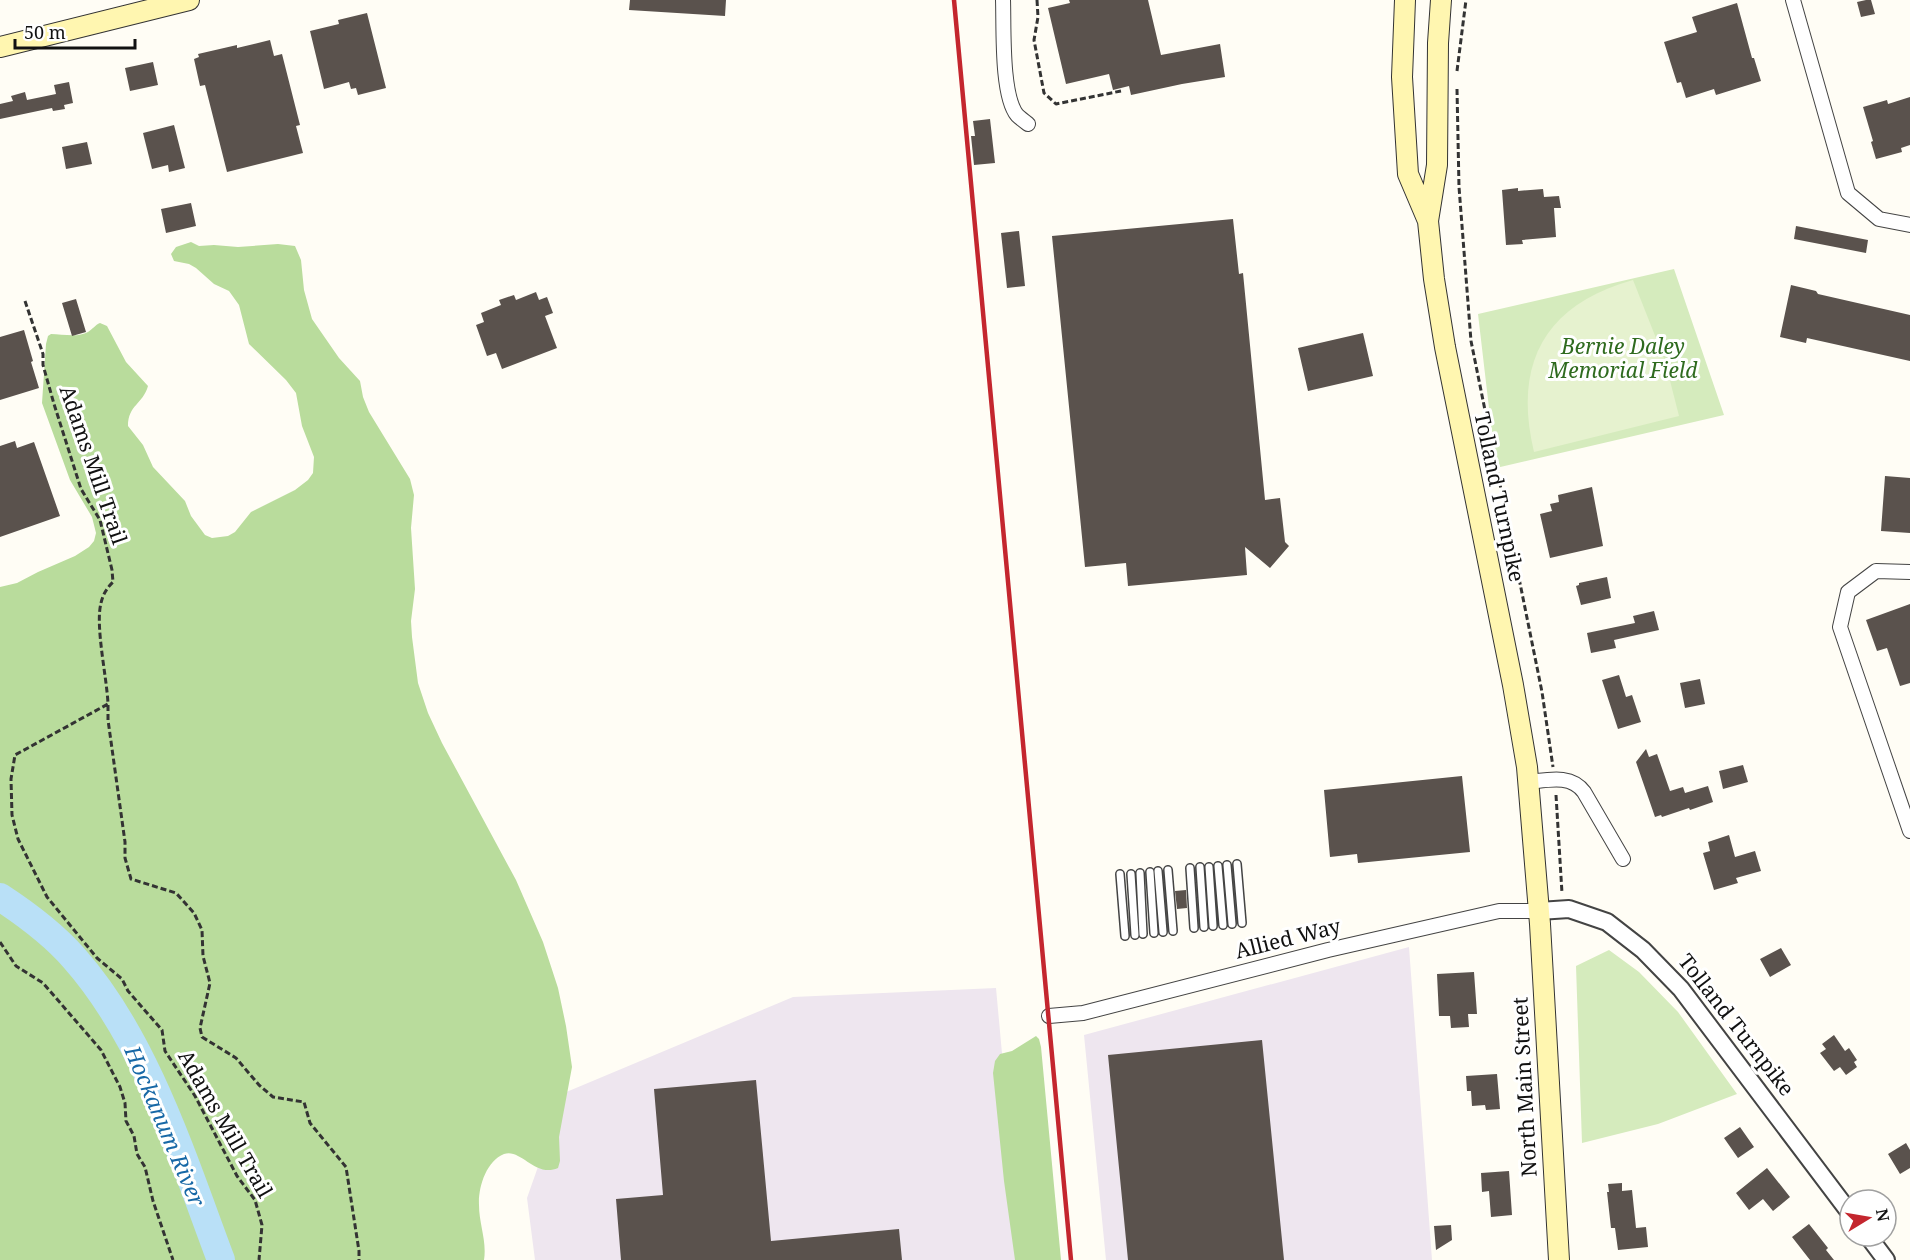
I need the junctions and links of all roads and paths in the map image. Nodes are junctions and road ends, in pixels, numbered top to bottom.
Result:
1 (189, 0) edge
2 (1003, 0) edge
3 (1037, 0) edge
4 (1405, 0) edge
5 (1441, 0) edge
6 (1466, 0) edge
7 (1793, 0) edge
8 (0, 47) edge
9 (1457, 77) dead end
10 (1457, 89) dead end
11 (1121, 91) dead end
12 (1028, 124) dead end
13 (1428, 220) junction
14 (1910, 225) edge
15 (25, 301) dead end
16 (1910, 572) edge
17 (108, 704) junction
18 (1555, 780) junction
19 (1528, 782) junction
20 (1910, 831) edge
21 (1623, 859) dead end
22 (1237, 864) dead end
23 (1227, 865) dead end
24 (1218, 866) dead end
25 (1200, 867) dead end
26 (1209, 867) dead end
27 (1190, 868) dead end
28 (1168, 870) dead end
29 (1140, 873) dead end
30 (1120, 874) dead end
31 (1131, 874) dead end
32 (1561, 877) dead end
33 (1539, 911) junction
34 (1242, 923) dead end
35 (1232, 924) dead end
36 (1223, 925) dead end
37 (1213, 926) dead end
38 (1204, 927) dead end
39 (1194, 928) dead end
40 (1173, 931) dead end
41 (1163, 932) dead end
42 (1154, 933) dead end
43 (1135, 934) dead end
44 (1143, 934) dead end
45 (1125, 936) dead end
46 (0, 942) edge
47 (1049, 1016) dead end
48 (1838, 1197) edge
49 (173, 1260) edge
50 (259, 1260) edge
51 (358, 1260) edge
52 (1559, 1260) edge

1 - 8 main road
2 - 12 street
3 - 11 path
4 - 13 main road, Tolland Turnpike
5 - 13 main road, Tolland Turnpike
6 - 9 path
7 - 14 street
10 - 18 path
13 - 19 main road, Tolland Turnpike
15 - 17 path, Adams Mill Trail
16 - 20 street
17 - 50 path, Adams Mill Trail
17 - 51 path
18 - 19 street
18 - 21 street
18 - 32 path
19 - 33 main road, Tolland Turnpike
22 - 34 lane
23 - 35 lane
24 - 36 lane
25 - 38 lane
26 - 37 lane
27 - 39 lane
28 - 40 lane
29 - 44 lane
30 - 45 lane
31 - 43 lane
33 - 47 street, Allied Way
33 - 48 street, Tolland Turnpike
33 - 52 main road, North Main Street
41 - 42 lane
46 - 49 path

